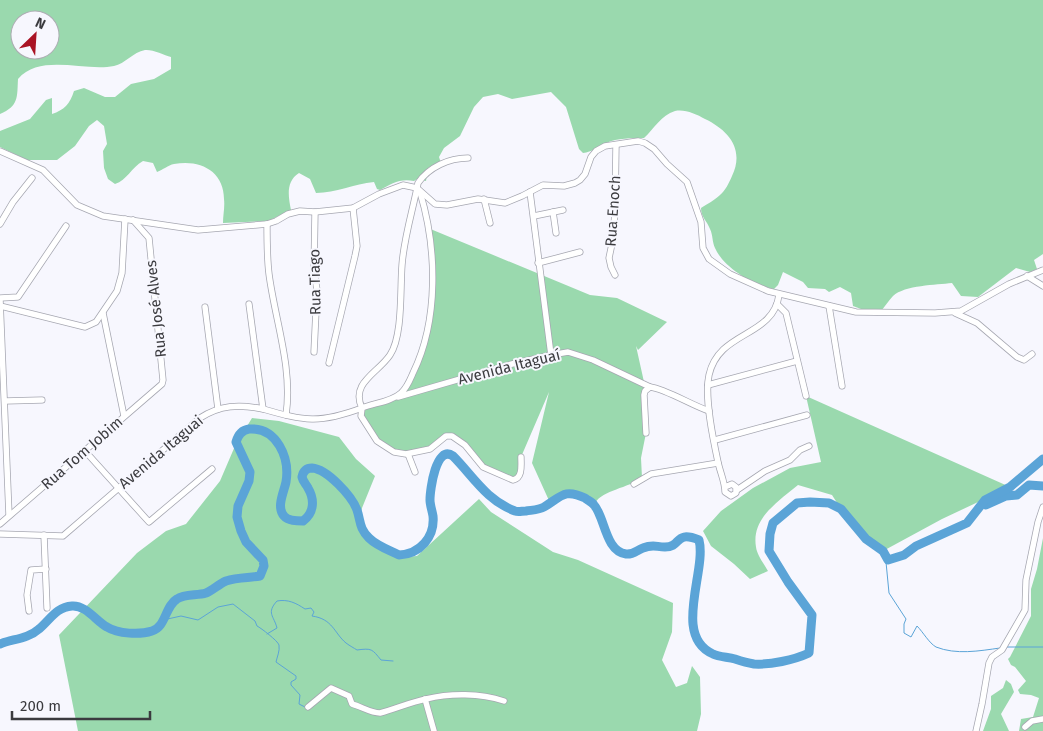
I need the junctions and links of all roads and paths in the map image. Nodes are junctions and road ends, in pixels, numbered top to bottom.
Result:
1 (616, 145) junction
2 (0, 151) edge
3 (468, 158) dead end
4 (32, 178) dead end
5 (418, 190) junction
6 (530, 192) junction
7 (484, 199) junction
8 (354, 208) junction
9 (563, 210) dead end
10 (315, 212) junction
11 (553, 212) junction
12 (534, 216) junction
13 (126, 218) junction
14 (133, 219) junction
15 (490, 223) dead end
16 (0, 224) edge
17 (267, 224) junction
18 (66, 226) dead end
19 (556, 233) dead end
20 (580, 252) dead end
21 (538, 263) junction
22 (1043, 270) edge
23 (615, 275) dead end
24 (1027, 276) junction
25 (1043, 286) edge
26 (779, 294) junction
27 (0, 299) edge
28 (249, 304) dead end
29 (777, 304) junction
30 (0, 306) edge
31 (829, 306) junction
32 (205, 307) dead end
33 (948, 312) junction
34 (102, 314) junction
35 (314, 352) dead end
36 (1032, 354) dead end
37 (550, 355) junction
38 (797, 361) junction
39 (329, 363) dead end
40 (163, 380) joint
41 (708, 385) junction
42 (842, 386) dead end
43 (650, 387) junction
44 (806, 396) dead end
45 (394, 398) junction
46 (42, 400) dead end
47 (5, 401) junction
48 (362, 408) junction
49 (218, 409) junction
50 (263, 409) junction
51 (709, 411) junction
52 (286, 415) junction
53 (807, 415) dead end
54 (124, 416) junction
55 (646, 433) dead end
56 (715, 440) junction
57 (809, 446) dead end
58 (85, 451) junction
59 (408, 454) junction
60 (521, 457) dead end
61 (718, 463) junction
62 (212, 469) dead end
63 (415, 472) dead end
64 (634, 484) dead end
65 (725, 487) junction
66 (118, 488) junction
67 (737, 490) junction
68 (1043, 507) edge
69 (9, 516) junction
70 (0, 524) edge
71 (0, 534) edge
72 (44, 535) junction
73 (46, 569) junction
74 (47, 608) dead end
75 (29, 611) dead end
76 (425, 699) junction
77 (504, 701) dead end
78 (308, 707) dead end
79 (1043, 719) edge
80 (1025, 727) dead end
81 (434, 731) edge
82 (976, 731) edge

1 - 6 street
1 - 23 street, Rua Enoch
1 - 26 street
2 - 13 street
3 - 5 street
4 - 16 street
5 - 7 street
5 - 8 street
5 - 45 street
5 - 48 street
6 - 7 street
6 - 12 street
7 - 15 street
8 - 10 street
8 - 39 street
9 - 11 street
10 - 17 street
10 - 35 street, Rua Tiago
11 - 12 street
11 - 19 street
12 - 21 street
13 - 14 street
13 - 34 street
14 - 17 street
14 - 40 street, Rua José Alves
17 - 52 street
18 - 27 street
20 - 21 street
21 - 37 street
22 - 24 street
24 - 25 street
24 - 33 street
26 - 29 street
26 - 31 street
27 - 30 street
28 - 50 street
29 - 38 street
29 - 41 street
30 - 34 street
30 - 47 street
31 - 33 street
31 - 42 street
32 - 49 street
33 - 36 street
34 - 54 street
37 - 43 street, Avenida Itaguaí
37 - 45 street, Avenida Itaguaí
38 - 41 street
38 - 44 street
40 - 54 street, Rua Tom Jobim
41 - 51 street
43 - 51 street, Avenida Itaguaí
43 - 55 street
45 - 48 street, Avenida Itaguaí
46 - 47 street
47 - 69 street
48 - 52 street
48 - 59 street
49 - 50 street, Avenida Itaguai
49 - 66 street, Avenida Itaguai
50 - 52 street
51 - 56 street
53 - 56 street
54 - 58 street, Rua Tom Jobim
56 - 61 street
57 - 67 street
58 - 66 street
58 - 69 street, Rua Tom Jobim
59 - 60 street
59 - 63 street
61 - 64 street
61 - 65 street
62 - 66 street
65 - 67 street
65 - 67 street
66 - 72 street, Avenida Itaguai
68 - 82 street
69 - 70 street, Rua Tom Jobim
71 - 72 street, Avenida Itaguai
72 - 73 street
73 - 74 street
73 - 75 street
76 - 77 street
76 - 78 street
76 - 81 street
79 - 80 street

